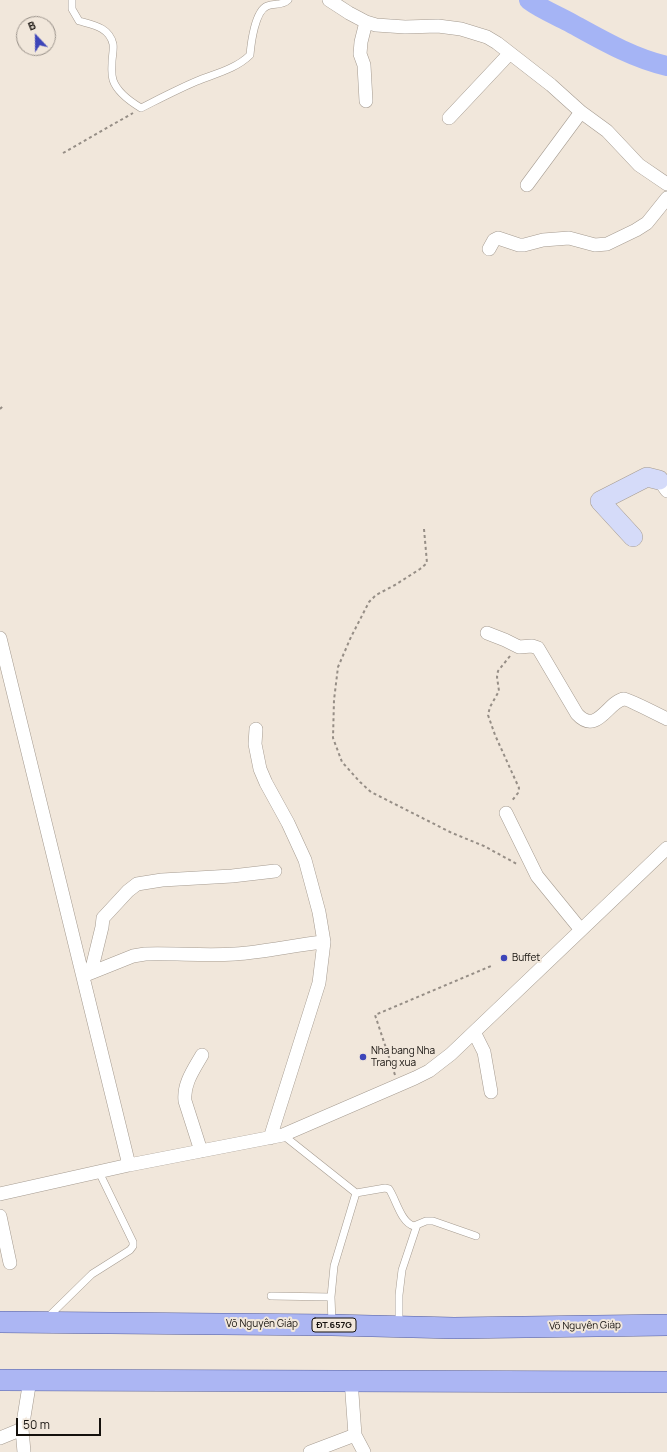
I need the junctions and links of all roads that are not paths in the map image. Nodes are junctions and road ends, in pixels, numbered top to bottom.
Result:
1 (72, 0) edge
2 (288, 0) edge
3 (329, 0) edge
4 (366, 22) junction
5 (510, 53) junction
6 (366, 101) dead end
7 (582, 112) junction
8 (449, 118) dead end
9 (667, 184) edge
10 (527, 185) dead end
11 (667, 198) edge
12 (489, 249) dead end
13 (663, 486) edge
14 (633, 537) dead end
15 (487, 633) dead end
16 (0, 638) edge
17 (667, 719) edge
18 (256, 729) dead end
19 (506, 813) road end
20 (667, 848) edge
21 (275, 871) dead end
22 (580, 930) junction
23 (324, 942) junction
24 (87, 974) junction
25 (474, 1032) junction
26 (202, 1055) dead end
27 (492, 1092) dead end
28 (276, 1136) junction
29 (201, 1151) junction
30 (129, 1165) junction
31 (99, 1172) junction
32 (356, 1193) junction
33 (0, 1194) edge
34 (0, 1216) edge
35 (417, 1225) junction
36 (476, 1236) dead end
37 (10, 1263) dead end
38 (271, 1296) dead end
39 (331, 1297) junction
40 (0, 1322) edge
41 (42, 1323) junction
42 (332, 1325) junction
43 (667, 1325) edge
44 (399, 1327) junction
45 (0, 1380) edge
46 (30, 1380) junction
47 (351, 1380) junction
48 (667, 1382) edge
49 (22, 1429) junction
50 (355, 1435) junction
51 (0, 1438) edge
52 (24, 1452) edge
53 (310, 1452) edge
54 (364, 1452) edge

1 - 2 lane
3 - 4 street
4 - 5 street
4 - 6 street
5 - 7 street
5 - 8 street
7 - 9 street
7 - 10 street
11 - 12 street
13 - 14 main road
15 - 17 street
16 - 24 street
18 - 23 street
19 - 22 street
20 - 22 street
21 - 24 street
22 - 25 street
23 - 24 street
23 - 28 street
24 - 30 street
25 - 27 street
25 - 28 street
26 - 29 street
28 - 29 street
28 - 32 lane
29 - 30 street
30 - 31 street
31 - 33 street
31 - 41 lane
32 - 35 lane
32 - 39 lane
34 - 37 street
35 - 36 lane
35 - 44 lane
38 - 39 lane
39 - 42 lane
40 - 41 main road, Võ Nguyên Giáp / ĐT.657G
41 - 42 main road, Võ Nguyên Giáp / ĐT.657G
42 - 44 main road, Võ Nguyên Giáp / ĐT.657G
43 - 44 main road, Võ Nguyên Giáp / ĐT.657G
45 - 46 main road
46 - 47 main road
46 - 49 street
47 - 48 main road
47 - 50 street
49 - 51 street
49 - 52 street
50 - 53 street
50 - 54 street

